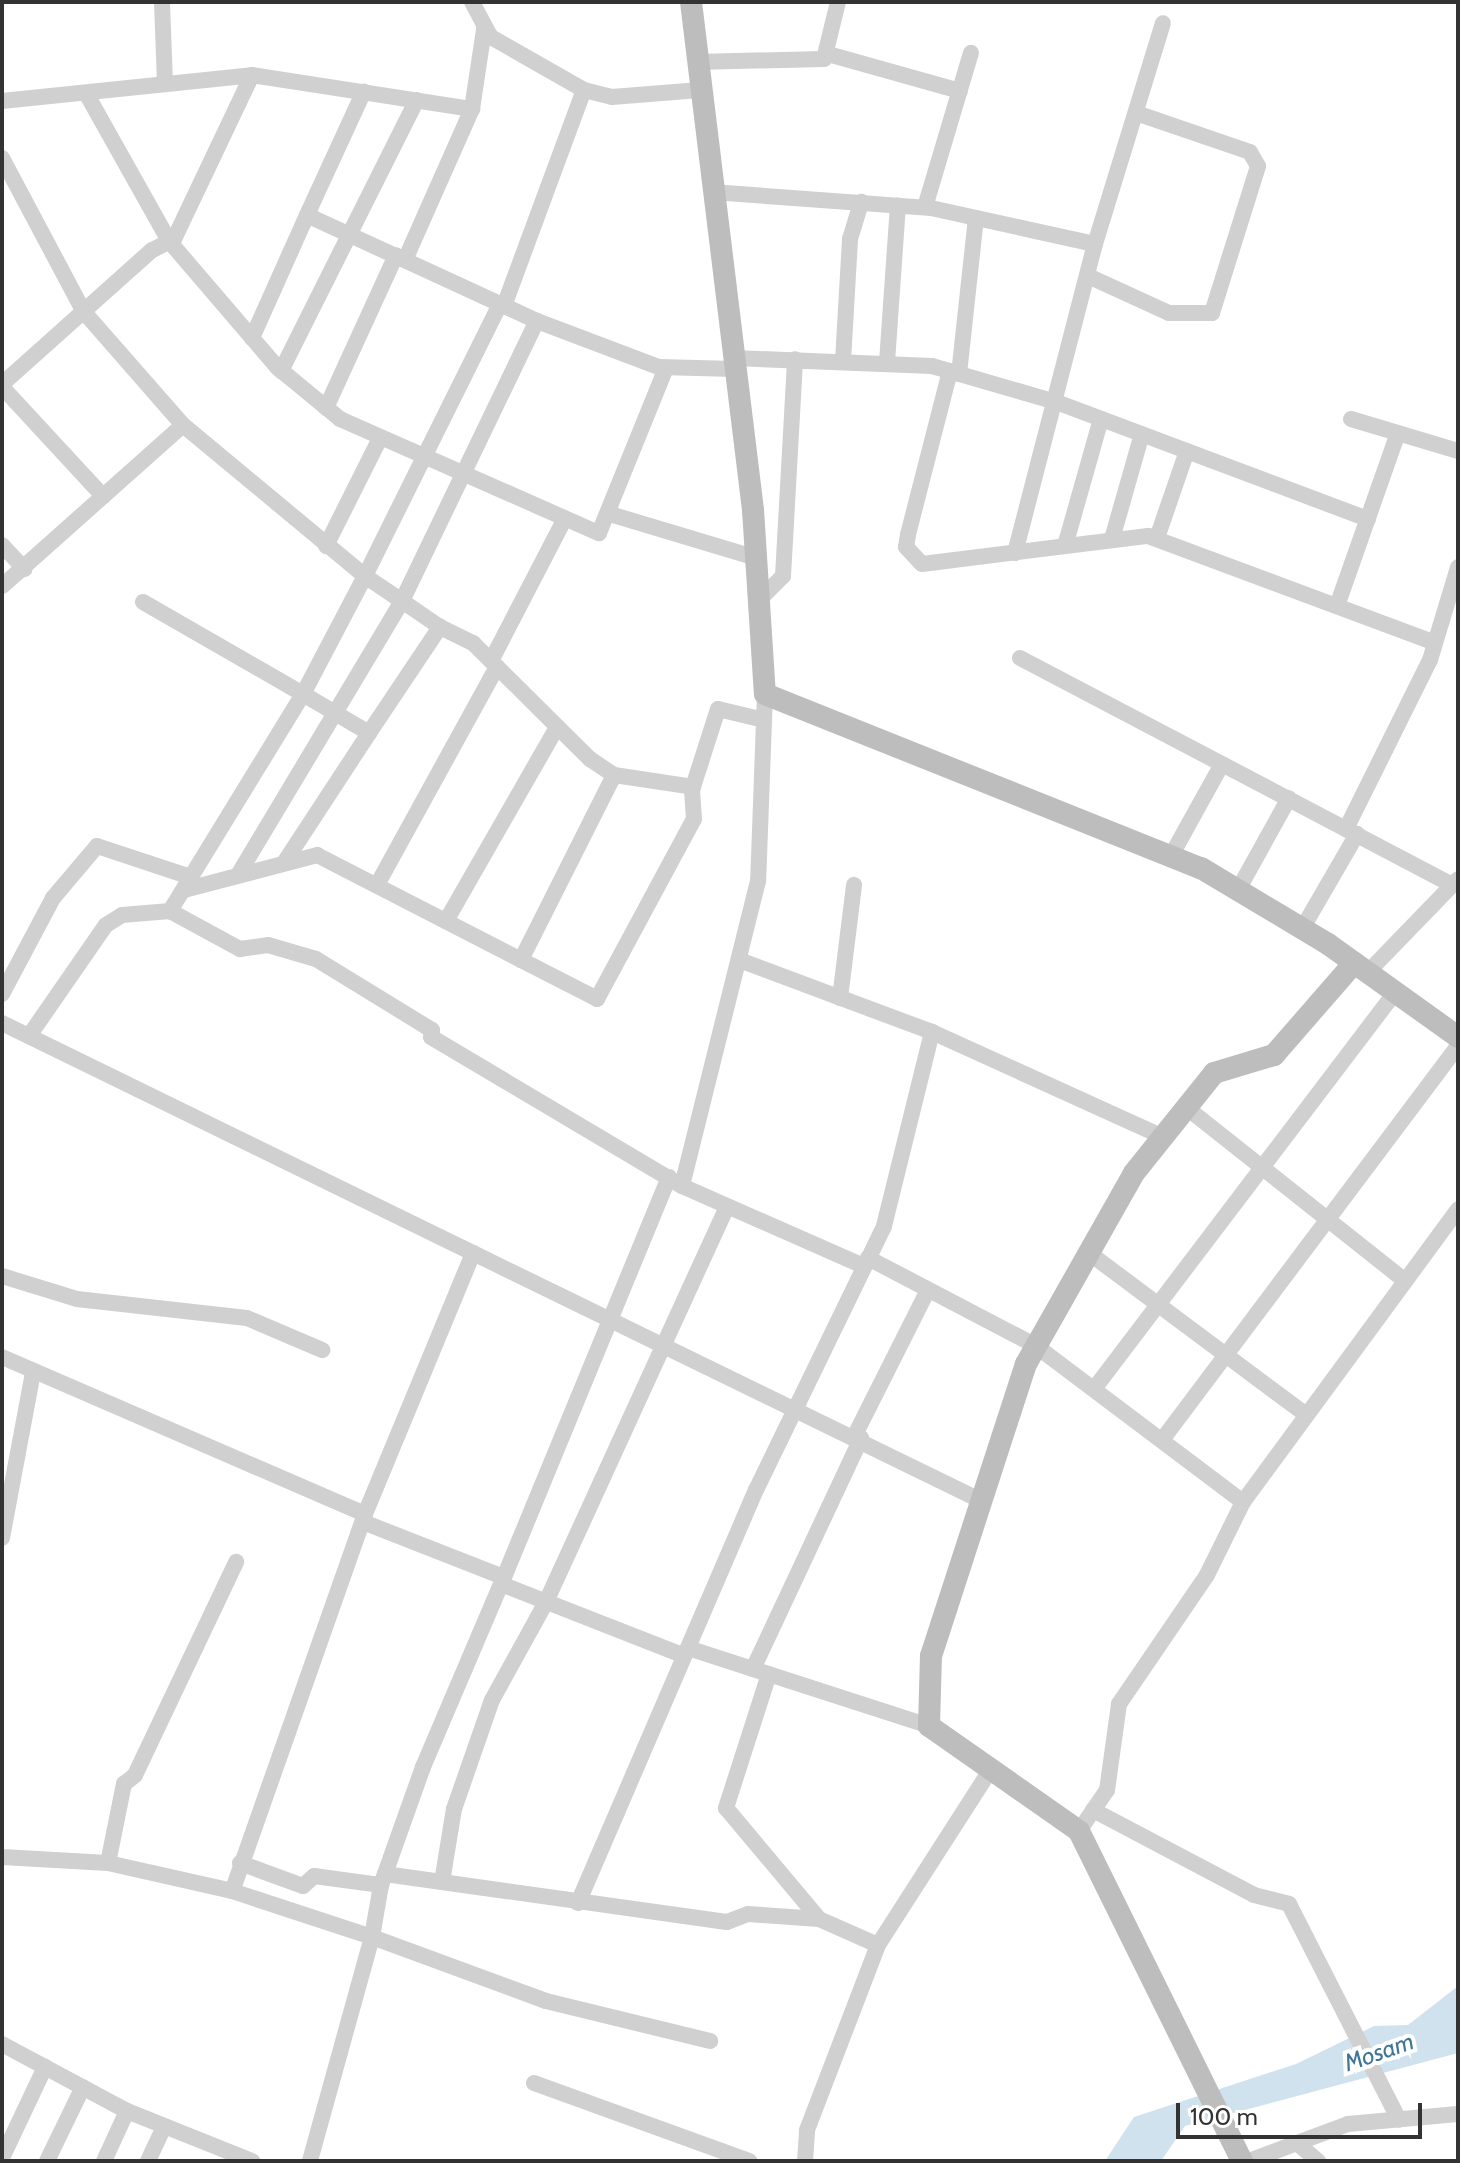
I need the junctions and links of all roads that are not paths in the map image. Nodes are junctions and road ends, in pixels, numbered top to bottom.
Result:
1 (162, 2) edge
2 (472, 2) edge
3 (691, 2) edge
4 (838, 2) edge
5 (1163, 23) dead end
6 (484, 30) junction
7 (971, 53) dead end
8 (828, 54) junction
9 (697, 62) junction
10 (252, 75) junction
11 (165, 84) junction
12 (584, 90) junction
13 (700, 90) junction
14 (364, 91) junction
15 (960, 91) junction
16 (86, 93) junction
17 (417, 100) junction
18 (2, 101) edge
19 (472, 109) junction
20 (1136, 113) junction
21 (2, 158) edge
22 (712, 192) junction
23 (861, 202) junction
24 (898, 205) junction
25 (925, 207) junction
26 (307, 215) junction
27 (976, 218) junction
28 (354, 236) junction
29 (169, 241) junction
30 (1095, 244) junction
31 (400, 258) junction
32 (1088, 276) junction
33 (502, 305) junction
34 (84, 312) junction
35 (537, 321) junction
36 (252, 338) junction
37 (795, 359) junction
38 (843, 361) junction
39 (887, 362) junction
40 (734, 364) junction
41 (666, 368) junction
42 (281, 371) junction
43 (955, 373) junction
44 (2, 386) edge
45 (1059, 403) junction
46 (326, 408) junction
47 (1101, 419) junction
48 (1351, 419) dead end
49 (183, 425) junction
50 (1398, 433) junction
51 (1142, 434) junction
52 (380, 438) junction
53 (1187, 451) junction
54 (1458, 451) edge
55 (426, 460) junction
56 (465, 477) junction
57 (103, 496) junction
58 (610, 514) junction
59 (1368, 519) junction
60 (563, 522) junction
61 (1157, 538) junction
62 (1112, 539) junction
63 (2, 545) edge
64 (326, 546) junction
65 (1065, 546) junction
66 (1015, 553) junction
67 (757, 558) junction
68 (1458, 567) edge
69 (24, 569) junction
70 (365, 576) junction
71 (2, 586) edge
72 (759, 600) junction
73 (402, 601) junction
74 (143, 602) dead end
75 (1337, 606) junction
76 (440, 627) junction
77 (1435, 643) junction
78 (1020, 658) dead end
79 (494, 664) junction
80 (303, 694) junction
81 (765, 694) junction
82 (332, 711) junction
83 (764, 720) junction
84 (557, 727) junction
85 (369, 733) junction
86 (1222, 764) junction
87 (614, 775) junction
88 (693, 787) junction
89 (1289, 798) junction
90 (1352, 831) junction
91 (1171, 856) junction
92 (284, 863) junction
93 (238, 875) junction
94 (1455, 882) edge
95 (187, 883) junction
96 (377, 885) junction
97 (854, 885) dead end
98 (1238, 890) junction
99 (170, 911) junction
100 (446, 921) junction
101 (1302, 929) junction
102 (521, 960) junction
103 (742, 961) junction
104 (1361, 968) junction
105 (1395, 992) junction
106 (2, 994) edge
107 (840, 998) junction
108 (2, 1023) edge
109 (932, 1032) junction
110 (29, 1036) junction
111 (1458, 1037) edge
112 (1458, 1046) edge
113 (1187, 1108) junction
114 (1163, 1137) junction
115 (1262, 1168) junction
116 (675, 1181) junction
117 (727, 1206) junction
118 (1458, 1209) edge
119 (1328, 1219) junction
120 (473, 1253) junction
121 (1089, 1253) junction
122 (865, 1262) junction
123 (2, 1276) edge
124 (1405, 1281) junction
125 (928, 1290) junction
126 (1157, 1306) junction
127 (607, 1316) junction
128 (663, 1342) junction
129 (1036, 1346) junction
130 (322, 1350) dead end
131 (2, 1357) edge
132 (1224, 1357) junction
133 (33, 1373) junction
134 (1094, 1389) junction
135 (796, 1406) junction
136 (1306, 1415) junction
137 (858, 1437) junction
138 (1162, 1440) junction
139 (7, 1474) edge
140 (982, 1501) junction
141 (1243, 1502) junction
142 (364, 1518) junction
143 (2, 1538) edge
144 (236, 1562) dead end
145 (502, 1580) junction
146 (546, 1602) junction
147 (685, 1652) junction
148 (761, 1672) junction
149 (929, 1726) junction
150 (989, 1772) junction
151 (1093, 1810) junction
152 (1079, 1831) junction
153 (2, 1857) edge
154 (108, 1863) junction
155 (240, 1863) junction
156 (383, 1879) junction
157 (442, 1882) junction
158 (232, 1891) junction
159 (578, 1903) junction
160 (819, 1919) junction
161 (372, 1937) junction
162 (878, 1945) junction
163 (710, 2041) dead end
164 (3, 2046) edge
165 (45, 2067) junction
166 (534, 2083) dead end
167 (83, 2087) junction
168 (127, 2111) junction
169 (1458, 2114) edge
170 (1399, 2120) junction
171 (164, 2126) junction
172 (1297, 2143) junction
173 (2, 2158) edge
174 (247, 2160) edge
175 (1244, 2160) edge
176 (47, 2161) edge
177 (104, 2161) edge
178 (148, 2161) edge
179 (310, 2161) edge
180 (749, 2161) edge
181 (805, 2161) edge
182 (1318, 2161) edge

1 - 11 street
2 - 6 street
3 - 9 street
4 - 8 street
5 - 20 street
6 - 12 street
6 - 19 street
7 - 15 street
8 - 9 street
8 - 15 street
9 - 13 street
10 - 11 street
10 - 14 street
10 - 29 street
11 - 16 street
12 - 13 street
12 - 33 street
13 - 22 street
14 - 17 street
14 - 26 street
15 - 25 street
16 - 18 street
16 - 29 street
17 - 19 street
17 - 28 street
19 - 31 street
20 - 30 street
20 - 32 street
21 - 34 street
22 - 23 street
22 - 40 street
23 - 24 street
23 - 38 street
24 - 25 street
24 - 39 street
25 - 27 street
26 - 28 street
26 - 36 street
27 - 30 street
27 - 43 street
28 - 31 street
28 - 42 street
29 - 34 street
29 - 36 street
30 - 32 street
31 - 33 street
31 - 46 street
32 - 45 street
33 - 35 street
33 - 55 street
34 - 44 street
34 - 49 street
35 - 41 street
35 - 56 street
36 - 42 street
37 - 38 street
37 - 40 street
37 - 72 street
38 - 39 street
39 - 43 street
40 - 41 street
40 - 67 street
41 - 58 street
42 - 46 street
43 - 45 street
43 - 66 street
44 - 57 street
45 - 47 street
45 - 66 street
46 - 52 street
47 - 51 street
47 - 65 street
48 - 50 street
49 - 57 street
49 - 64 street
50 - 54 street
50 - 59 street
51 - 53 street
51 - 62 street
52 - 55 street
52 - 64 street
53 - 59 street
53 - 61 street
55 - 56 street
55 - 70 street
56 - 60 street
56 - 73 street
57 - 69 street
58 - 60 street
58 - 67 street
59 - 75 street
60 - 79 street
61 - 62 street
61 - 75 street
62 - 65 street
63 - 69 street
64 - 70 street
65 - 66 street
67 - 72 street
68 - 77 street
69 - 71 street
70 - 73 street
70 - 80 street
72 - 81 street
73 - 76 street
73 - 82 street
74 - 80 street
75 - 77 street
76 - 79 street
76 - 85 street
77 - 90 street
78 - 86 street
79 - 84 street
79 - 96 street
80 - 82 street
80 - 95 street
81 - 83 street
81 - 91 street
82 - 85 street
82 - 93 street
83 - 88 street
83 - 103 street
84 - 87 street
84 - 100 street
85 - 92 street
86 - 89 street
86 - 91 street
87 - 88 street
87 - 102 street
88 - 102 street
89 - 90 street
89 - 98 street
90 - 94 street
90 - 101 street
91 - 98 street
92 - 93 street
92 - 96 street
93 - 95 street
94 - 104 street
95 - 99 street
95 - 106 street
96 - 100 street
97 - 107 street
98 - 101 street
99 - 110 street
99 - 116 street
100 - 102 street
101 - 104 street
103 - 107 street
103 - 116 street
104 - 105 street
104 - 113 street
105 - 111 street
105 - 115 street
107 - 109 street
108 - 110 street
109 - 114 street
109 - 122 street
110 - 120 street
112 - 119 street
113 - 114 street
113 - 115 street
114 - 121 street
115 - 119 street
115 - 126 street
116 - 117 street
116 - 127 street
117 - 122 street
117 - 128 street
118 - 124 street
119 - 124 street
119 - 132 street
120 - 127 street
120 - 142 street
121 - 126 street
121 - 129 street
122 - 125 street
122 - 135 street
123 - 130 street
124 - 136 street
125 - 129 street
125 - 137 street
126 - 132 street
126 - 134 street
127 - 128 street
127 - 145 street
128 - 135 street
128 - 146 street
129 - 134 street
129 - 140 street
131 - 133 street
132 - 136 street
132 - 138 street
133 - 139 street
133 - 142 street
134 - 138 street
135 - 137 street
135 - 147 street
136 - 141 street
137 - 140 street
137 - 148 street
138 - 141 street
139 - 143 street
140 - 149 street
141 - 151 street
142 - 145 street
142 - 155 street
144 - 154 street
145 - 146 street
145 - 156 street
146 - 147 street
146 - 157 street
147 - 148 street
147 - 159 street
148 - 149 street
148 - 160 street
149 - 150 street
150 - 152 street
150 - 162 street
151 - 152 street
151 - 170 street
152 - 175 street
153 - 154 street
154 - 158 street
155 - 156 street
155 - 158 street
156 - 157 street
156 - 161 street
157 - 159 street
158 - 161 street
159 - 160 street
160 - 162 street
161 - 163 street
161 - 179 street
162 - 181 street
164 - 165 street
165 - 167 street
165 - 173 street
166 - 180 street
167 - 168 street
167 - 176 street
168 - 171 street
168 - 177 street
169 - 170 street
170 - 172 street
171 - 174 street
171 - 178 street
172 - 175 street
172 - 182 street

